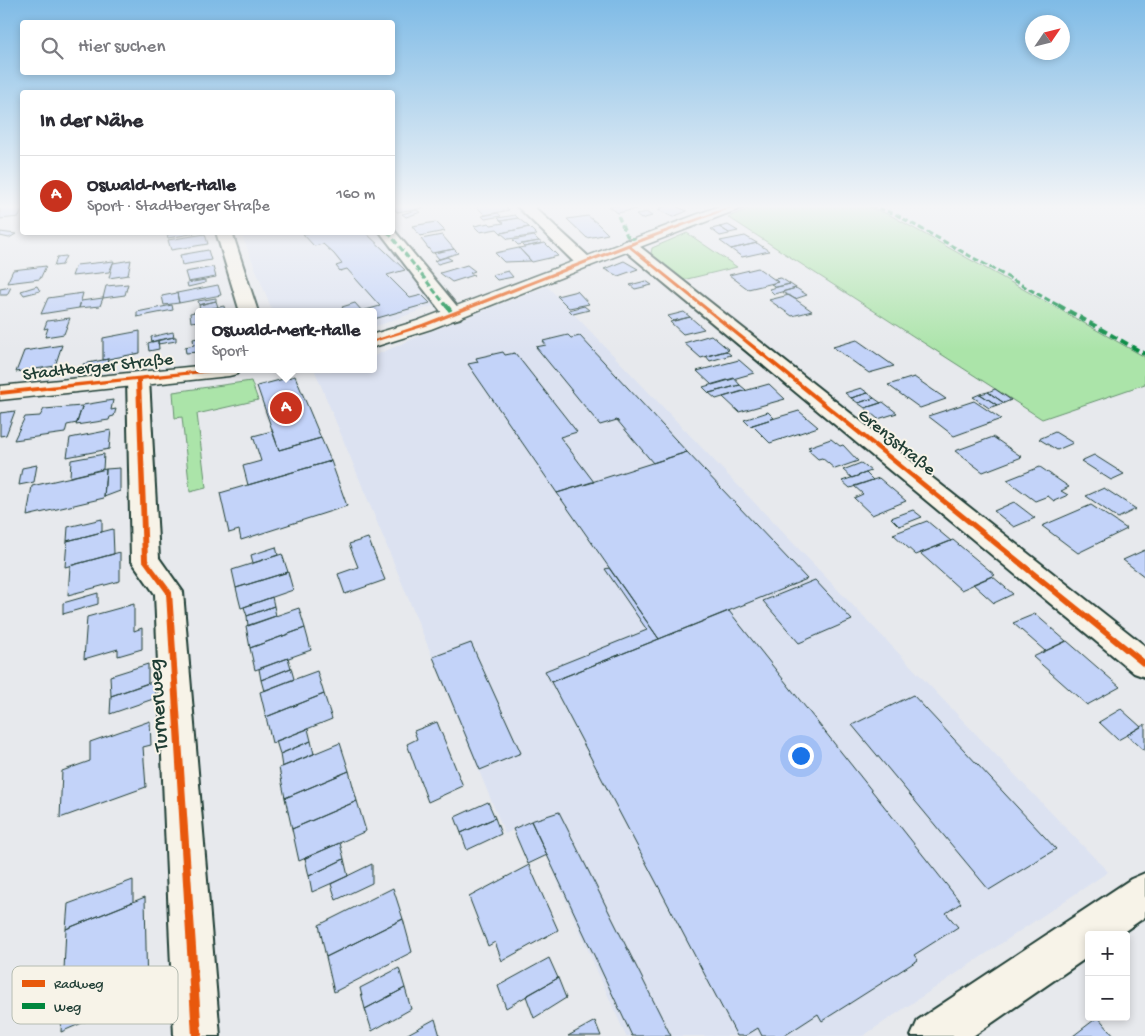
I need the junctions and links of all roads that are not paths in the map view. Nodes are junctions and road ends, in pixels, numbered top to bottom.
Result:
1 (231, 253) edge
2 (405, 253) edge
3 (575, 253) edge
4 (606, 253) edge
5 (638, 253) edge
6 (584, 262) junction
7 (248, 308) edge
8 (453, 314) junction
9 (377, 340) edge
10 (195, 373) edge
11 (138, 379) junction
12 (0, 393) edge
13 (1145, 664) edge
14 (1145, 893) edge
15 (197, 1036) edge
16 (934, 1036) edge

1 - 7 street
2 - 8 street
3 - 6 street
4 - 6 street
5 - 13 street, Grenzstraße
6 - 8 street
8 - 9 street
10 - 11 street, Stadtberger Straße
11 - 12 street, Stadtberger Straße
11 - 15 street, Turnerweg
14 - 16 street

